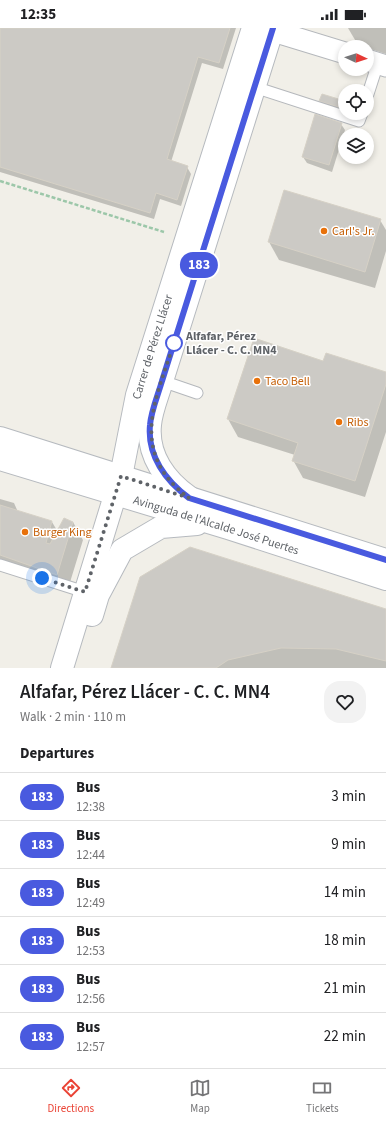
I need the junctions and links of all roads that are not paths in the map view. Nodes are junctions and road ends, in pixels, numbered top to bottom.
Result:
1 (266, 29) edge
2 (338, 51) edge
3 (377, 63) edge
4 (371, 84) edge
5 (254, 87) junction
6 (338, 115) edge
7 (162, 381) junction
8 (197, 393) dead end
9 (0, 438) edge
10 (0, 459) edge
11 (118, 485) junction
12 (189, 498) junction
13 (210, 523) junction
14 (386, 560) edge
15 (0, 566) edge
16 (386, 579) edge
17 (85, 592) junction
18 (62, 668) edge
19 (76, 668) edge

1 - 2 street
1 - 5 street, Carrer de Pérez Llácer
1 - 11 street, Carrer de Pérez Llácer
3 - 4 lane
5 - 6 lane
5 - 7 street, Carrer de Pérez Llácer
7 - 8 lane
7 - 12 street, Carrer de Pérez Llácer
9 - 11 street, Avinguda de l'Alcalde José Puertes
10 - 11 street, Avinguda de l'Alcalde José Puertes
11 - 12 street, Avinguda de l'Alcalde José Puertes
11 - 13 street, Avinguda de l'Alcalde José Puertes
11 - 17 street, Carrer de Pérez Llácer
12 - 14 street, Avinguda de l'Alcalde José Puertes
13 - 16 street, Avinguda de l'Alcalde José Puertes
13 - 19 street
15 - 17 lane
17 - 18 street, Carrer de Pérez Llácer

